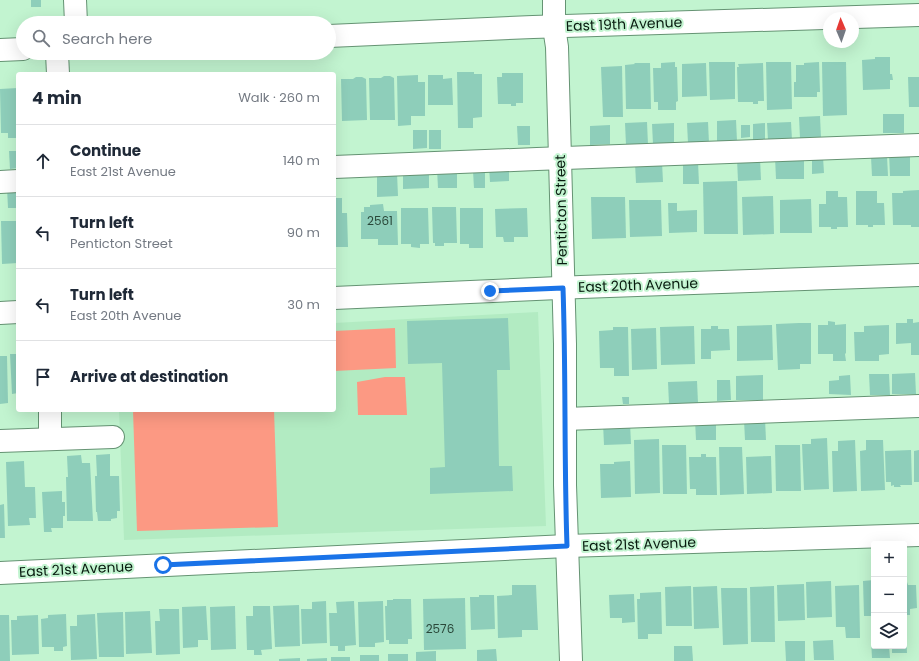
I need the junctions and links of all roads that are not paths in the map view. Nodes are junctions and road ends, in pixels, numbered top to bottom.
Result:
1 (75, 0) edge
2 (554, 0) edge
3 (919, 15) edge
4 (76, 16) edge
5 (554, 26) junction
6 (336, 36) edge
7 (0, 50) edge
8 (16, 50) edge
9 (57, 60) edge
10 (58, 72) edge
11 (919, 145) edge
12 (560, 158) junction
13 (336, 167) edge
14 (16, 181) edge
15 (0, 182) edge
16 (919, 275) edge
17 (563, 288) junction
18 (336, 298) edge
19 (16, 312) edge
20 (0, 313) edge
21 (919, 406) edge
22 (50, 412) edge
23 (565, 419) junction
24 (113, 437) dead end
25 (50, 438) junction
26 (0, 441) edge
27 (919, 535) edge
28 (567, 546) junction
29 (0, 573) edge
30 (570, 661) edge

1 - 4 street
2 - 5 street, Penticton Street
3 - 5 street, East 19th Avenue
5 - 6 street, East 19th Avenue
5 - 12 street, Penticton Street
7 - 8 street
9 - 10 street
11 - 12 street
12 - 13 street
12 - 17 street, Penticton Street
14 - 15 street
16 - 17 street, East 20th Avenue
17 - 18 street, East 20th Avenue
17 - 23 street, Penticton Street
19 - 20 street
21 - 23 street
22 - 25 street
23 - 28 street, Penticton Street
24 - 25 street
25 - 26 street
27 - 28 street, East 21st Avenue
28 - 29 street, East 21st Avenue
28 - 30 street, Penticton Street

